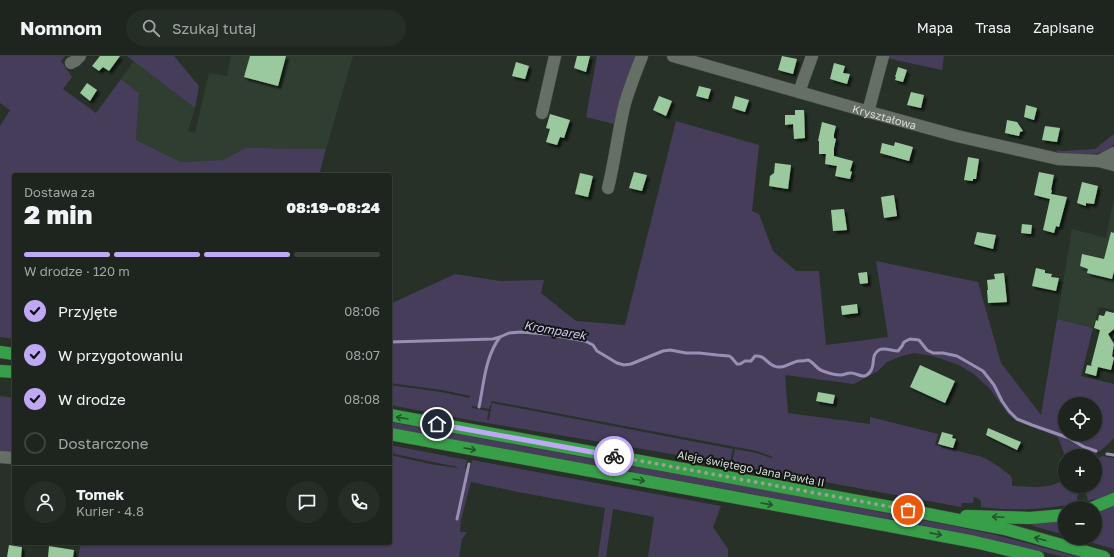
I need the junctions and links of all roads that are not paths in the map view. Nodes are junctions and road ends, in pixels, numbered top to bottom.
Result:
1 (555, 56) edge
2 (642, 56) edge
3 (673, 56) edge
4 (812, 56) edge
5 (883, 56) edge
6 (798, 92) junction
7 (868, 112) junction
8 (542, 113) dead end
9 (1114, 153) edge
10 (1098, 162) junction
11 (1114, 165) edge
12 (608, 188) dead end
13 (0, 352) edge
14 (12, 354) edge
15 (0, 371) edge
16 (12, 372) edge
17 (392, 416) edge
18 (392, 434) edge
19 (0, 457) edge
20 (12, 458) edge
21 (1114, 499) edge
22 (1102, 504) edge
23 (923, 513) junction
24 (1058, 516) edge
25 (1038, 557) edge
26 (1104, 557) edge

1 - 8 street
2 - 12 street
3 - 6 street, Kryształowa
4 - 6 street
5 - 7 street
6 - 7 street, Kryształowa
7 - 10 street, Kryształowa
9 - 10 street
10 - 11 street, Kryształowa
13 - 14 highway
15 - 16 highway
23 -> 17 highway, Aleje świętego Jana Pawła II
18 -> 25 highway
19 - 20 street
21 - 22 highway
24 -> 23 highway
26 -> 23 highway, Aleje świętego Jana Pawła II

